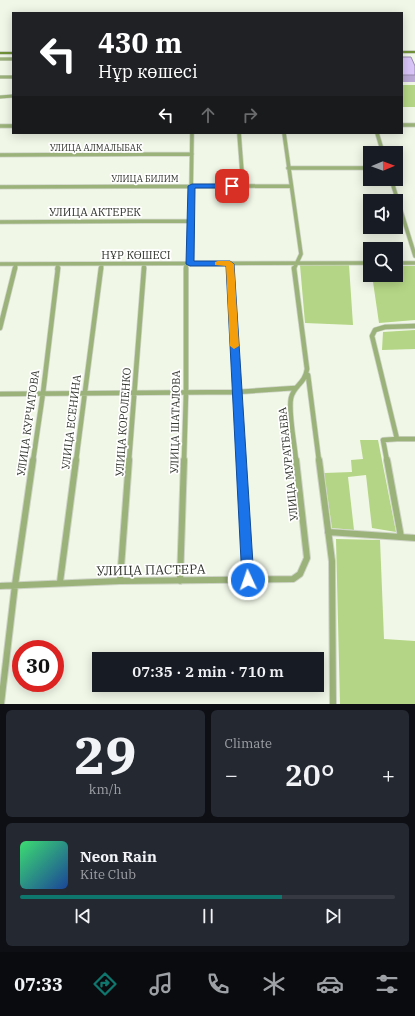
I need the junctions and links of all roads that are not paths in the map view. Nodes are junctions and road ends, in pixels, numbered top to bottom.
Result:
1 (403, 52) edge
2 (415, 52) edge
3 (0, 53) edge
4 (12, 53) edge
5 (0, 59) edge
6 (12, 59) edge
7 (0, 77) edge
8 (12, 77) edge
9 (0, 96) edge
10 (12, 96) edge
11 (403, 125) edge
12 (415, 125) edge
13 (0, 126) edge
14 (12, 126) edge
15 (192, 134) edge
16 (239, 134) edge
17 (284, 134) edge
18 (377, 134) edge
19 (381, 146) edge
20 (192, 154) junction
21 (0, 155) edge
22 (288, 168) junction
23 (363, 168) edge
24 (192, 186) junction
25 (243, 186) junction
26 (291, 186) junction
27 (393, 186) edge
28 (0, 187) edge
29 (191, 221) junction
30 (0, 222) edge
31 (415, 256) edge
32 (296, 262) junction
33 (363, 263) edge
34 (403, 263) edge
35 (415, 263) edge
36 (0, 264) edge
37 (16, 264) junction
38 (58, 264) junction
39 (102, 264) junction
40 (144, 264) junction
41 (188, 264) junction
42 (230, 264) junction
43 (415, 326) edge
44 (0, 328) edge
45 (307, 369) junction
46 (295, 388) junction
47 (237, 392) junction
48 (42, 393) junction
49 (85, 393) junction
50 (135, 393) junction
51 (186, 393) junction
52 (0, 394) edge
53 (397, 439) junction
54 (415, 439) edge
55 (328, 532) junction
56 (401, 537) junction
57 (415, 538) edge
58 (300, 574) joint
59 (248, 580) junction
60 (120, 581) junction
61 (180, 581) junction
62 (60, 582) junction
63 (15, 585) junction
64 (0, 586) edge
65 (0, 704) edge
66 (333, 704) edge

1 - 2 street
3 - 4 street
5 - 6 street
7 - 8 street
9 - 10 street
11 - 12 street
13 - 14 street
15 - 20 street, УЛИЦА ШАТАЛОВА
16 - 25 street
17 - 22 street
18 - 19 street
20 - 21 street, УЛИЦА АЛМАЛЫБАК
20 - 24 street, УЛИЦА ШАТАЛОВА
22 - 23 street
22 - 26 street
24 - 25 street, УЛИЦА БИЛИМ
24 - 28 street, УЛИЦА БИЛИМ
24 - 29 street, УЛИЦА ШАТАЛОВА
25 - 26 street, УЛИЦА БИЛИМ
26 - 32 street
27 - 31 street
29 - 30 street, УЛИЦА АКТЕРЕК
29 - 41 street, УЛИЦА ШАТАЛОВА
32 - 33 street, НҰР КӨШЕСІ
32 - 42 street, НҰР КӨШЕСІ
32 - 45 street
34 - 35 street
36 - 37 street, НҰР КӨШЕСІ
37 - 38 street, НҰР КӨШЕСІ
37 - 44 street
38 - 39 street, НҰР КӨШЕСІ
38 - 48 street, УЛИЦА КУРЧАТОВА
39 - 40 street, НҰР КӨШЕСІ
39 - 49 street, УЛИЦА ЕСЕНИНА
40 - 41 street, НҰР КӨШЕСІ
40 - 50 street, УЛИЦА КОРОЛЕНКО
41 - 42 street, НҰР КӨШЕСІ
41 - 51 street, УЛИЦА ШАТАЛОВА
42 - 47 street
43 - 53 street
45 - 46 street, УЛИЦА МУРАТБАЕВА
45 - 55 street
46 - 47 street
46 - 58 street, УЛИЦА МУРАТБАЕВА
47 - 51 street
47 - 59 street
48 - 49 street
48 - 52 street
48 - 63 street, УЛИЦА КУРЧАТОВА
49 - 50 street
49 - 62 street, УЛИЦА ЕСЕНИНА
50 - 51 street
50 - 60 street, УЛИЦА КОРОЛЕНКО
51 - 61 street, УЛИЦА ШАТАЛОВА
53 - 54 street
53 - 56 street
55 - 56 street
55 - 66 street
56 - 57 street
58 - 59 street, УЛИЦА ПАСТЕРА
59 - 61 street, УЛИЦА ПАСТЕРА
60 - 61 street, УЛИЦА ПАСТЕРА
60 - 62 street, УЛИЦА ПАСТЕРА
62 - 63 street, УЛИЦА ПАСТЕРА
63 - 64 street, УЛИЦА ПАСТЕРА
63 - 65 street, УЛИЦА КУРЧАТОВА

